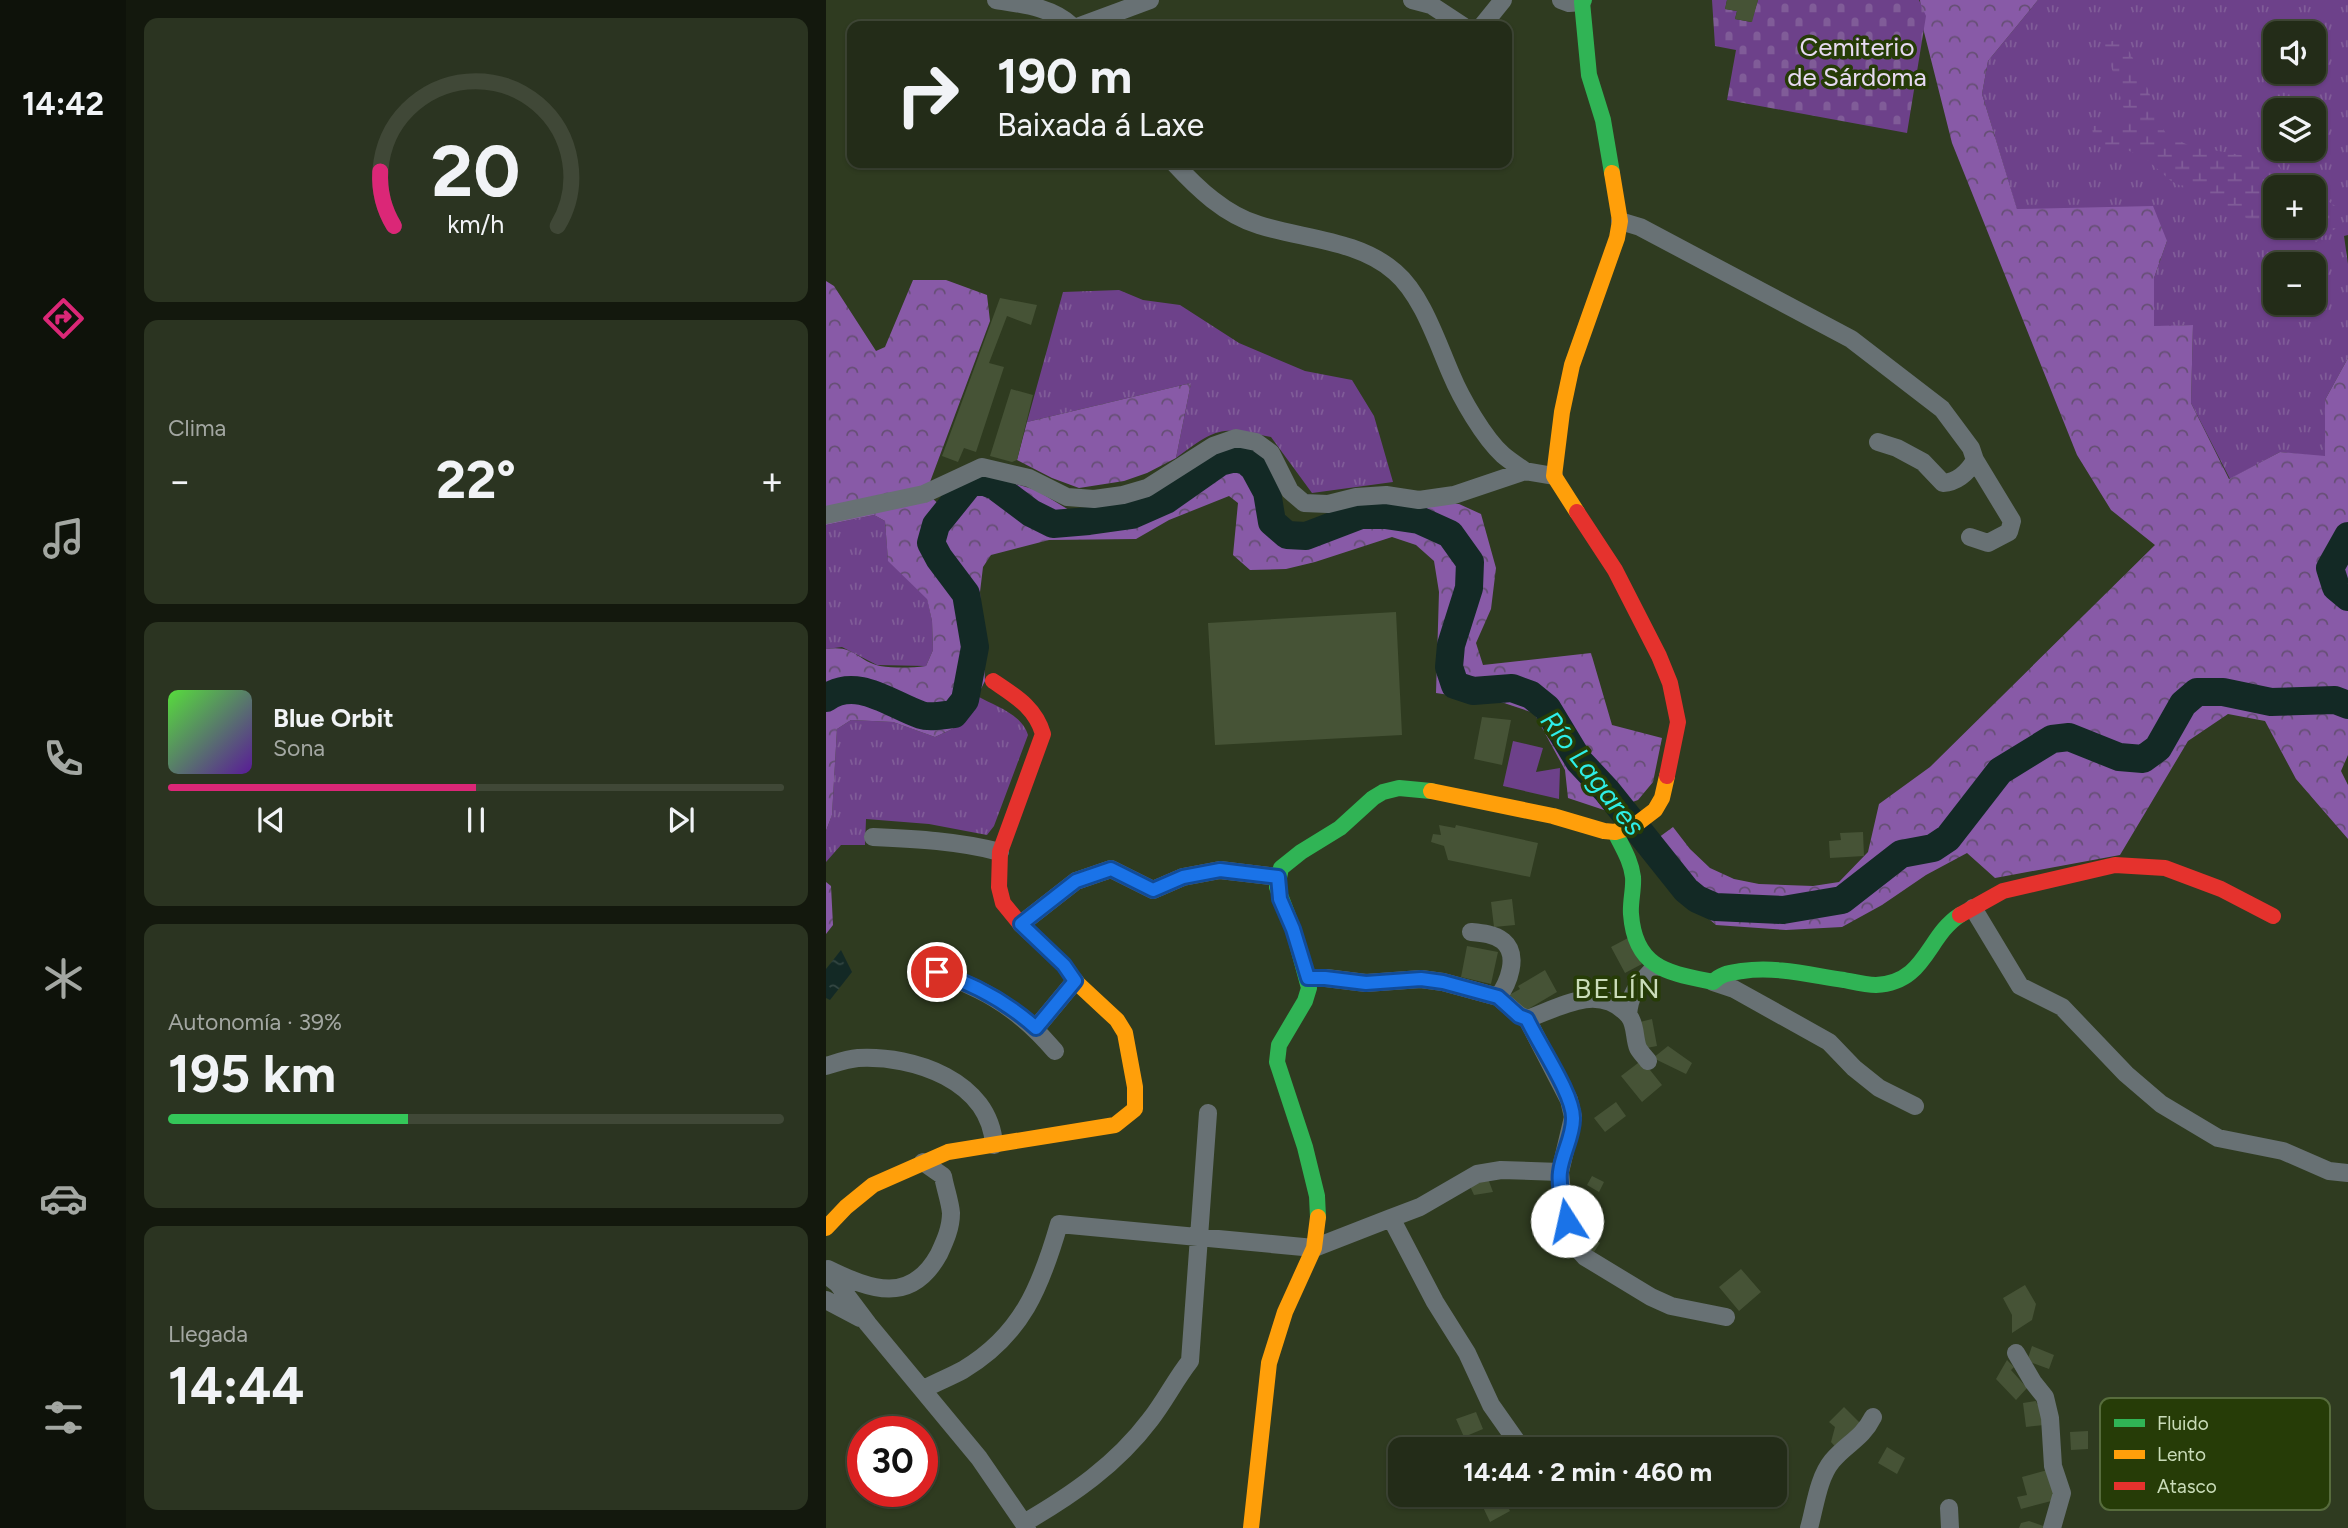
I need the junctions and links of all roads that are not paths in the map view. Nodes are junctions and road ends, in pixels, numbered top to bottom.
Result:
1 (996, 0) edge
2 (1150, 0) edge
3 (1412, 0) edge
4 (1503, 0) edge
5 (1561, 0) edge
6 (1583, 1) edge
7 (1067, 21) edge
8 (1093, 21) edge
9 (1455, 21) edge
10 (1486, 21) edge
11 (1179, 168) edge
12 (1620, 220) junction
13 (1878, 442) dead end
14 (1975, 460) junction
15 (1525, 471) junction
16 (1554, 476) junction
17 (826, 515) edge
18 (1970, 537) dead end
19 (993, 681) dead end
20 (1619, 831) junction
21 (873, 837) dead end
22 (1000, 852) junction
23 (1278, 877) junction
24 (1973, 908) junction
25 (2273, 916) dead end
26 (1021, 924) junction
27 (1471, 932) dead end
28 (919, 966) dead end
29 (1656, 966) junction
30 (1308, 978) junction
31 (1075, 981) junction
32 (1713, 982) junction
33 (1498, 997) junction
34 (1628, 1015) junction
35 (1527, 1019) junction
36 (1036, 1028) junction
37 (1055, 1051) dead end
38 (1648, 1061) dead end
39 (826, 1066) edge
40 (1915, 1106) dead end
41 (1208, 1113) dead end
42 (994, 1145) junction
43 (923, 1162) junction
44 (1560, 1172) junction
45 (2348, 1172) edge
46 (1391, 1219) junction
47 (826, 1228) edge
48 (1200, 1237) junction
49 (1314, 1248) junction
50 (827, 1275) edge
51 (826, 1300) edge
52 (1726, 1317) dead end
53 (868, 1324) junction
54 (2016, 1353) dead end
55 (924, 1389) junction
56 (1873, 1417) dead end
57 (1514, 1437) edge
58 (1949, 1508) dead end
59 (1026, 1526) edge
60 (1251, 1528) edge
61 (1809, 1528) edge
62 (1950, 1528) edge
63 (2052, 1528) edge

1 - 7 street
2 - 8 street
3 - 9 street
4 - 10 street
5 - 6 street
6 - 12 street
11 - 15 street
12 - 14 street
12 - 16 street
13 - 14 street
14 - 18 street
15 - 16 street
15 - 17 street
16 - 20 street
19 - 22 street
20 - 23 street
20 - 29 street
21 - 22 street
22 - 26 street
23 - 26 street
23 - 30 street
24 - 25 street
24 - 32 street
24 - 45 street
26 - 31 street
27 - 33 street
28 - 36 street
29 - 32 street
29 - 34 street
30 - 33 street
30 - 49 street
31 - 36 street
31 - 42 street
32 - 40 street
33 - 35 street
34 - 35 street
34 - 38 street
35 - 44 street
36 - 37 street
39 - 42 street
41 - 48 street
42 - 43 street
43 - 47 street
43 - 50 street
44 - 46 street
44 - 52 street
46 - 49 street
46 - 57 street
48 - 49 street
48 - 55 street
48 - 59 street
49 - 60 street
50 - 53 street
51 - 53 street
53 - 55 street
54 - 63 street
55 - 59 street
56 - 61 street
58 - 62 street

